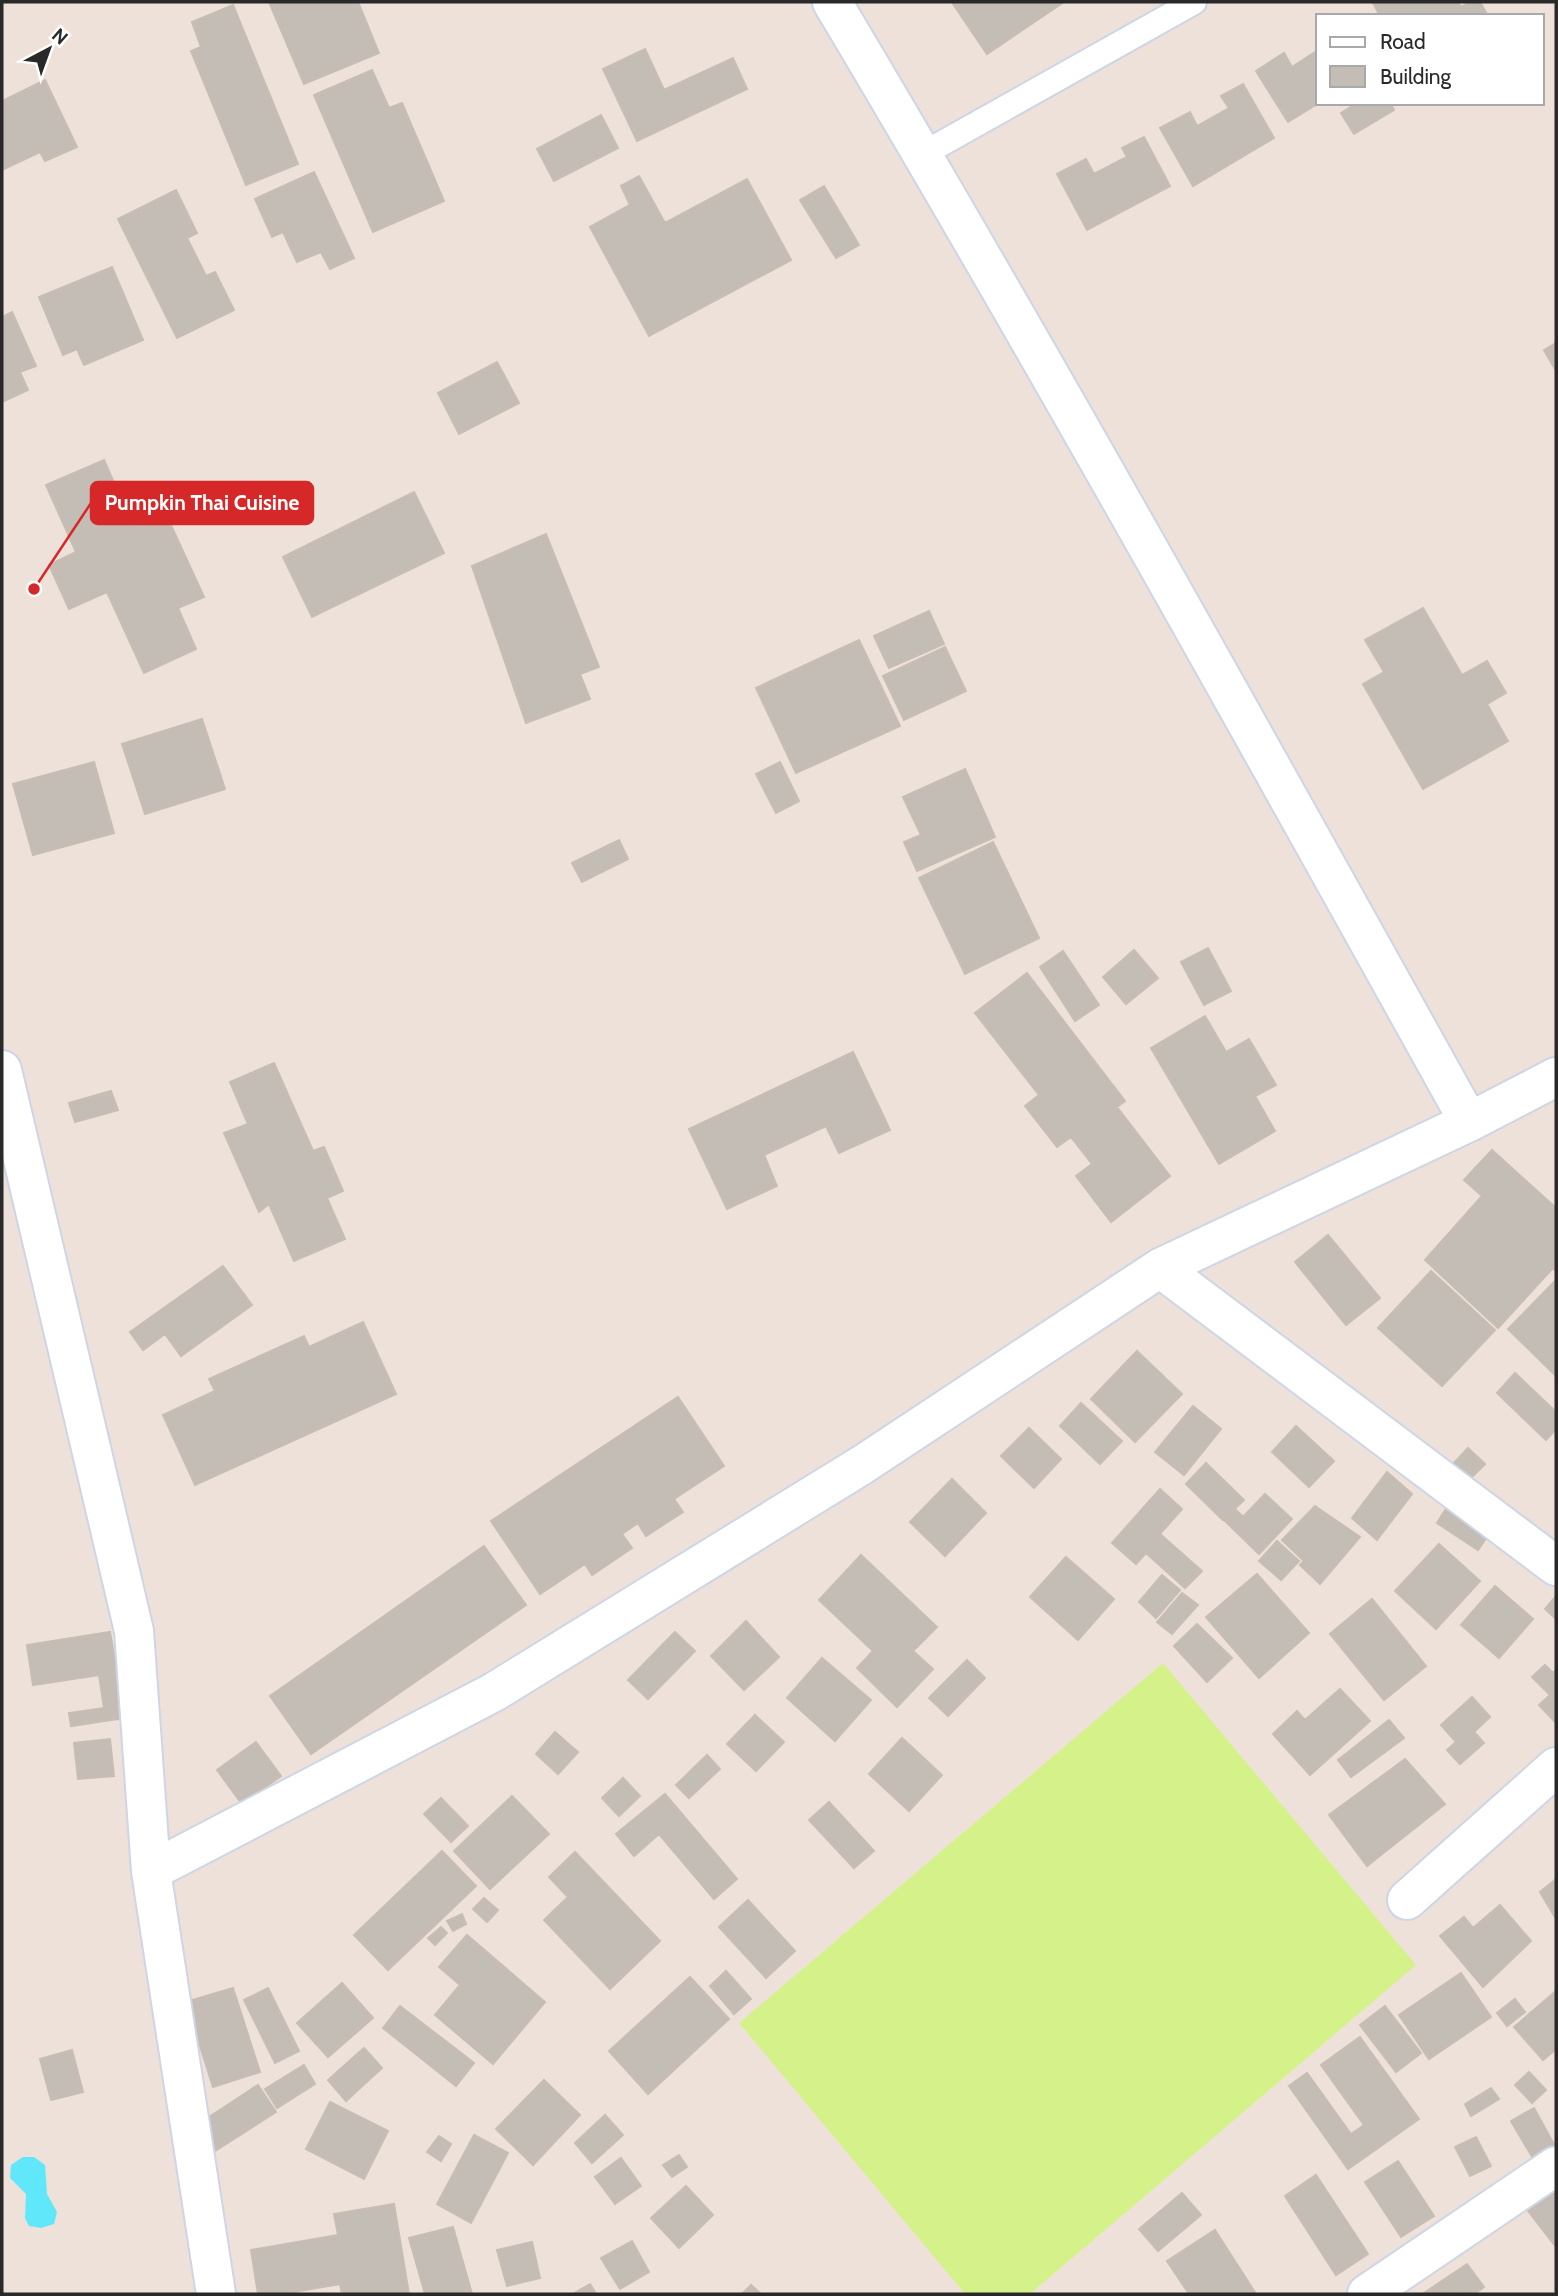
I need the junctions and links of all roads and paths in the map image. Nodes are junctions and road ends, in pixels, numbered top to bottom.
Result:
1 (832, 2) edge
2 (1194, 2) edge
3 (923, 154) junction
4 (2, 1070) edge
5 (1556, 1077) edge
6 (1469, 1122) junction
7 (1160, 1268) junction
8 (1556, 1566) edge
9 (1556, 1767) edge
10 (151, 1871) junction
11 (1407, 1900) dead end
12 (1556, 2166) edge
13 (216, 2294) edge
14 (1367, 2294) edge

1 - 3 street
2 - 3 lane
3 - 6 street
4 - 10 street
5 - 6 street
6 - 7 street
7 - 8 street
7 - 10 street
9 - 11 street
10 - 13 street
12 - 14 street

